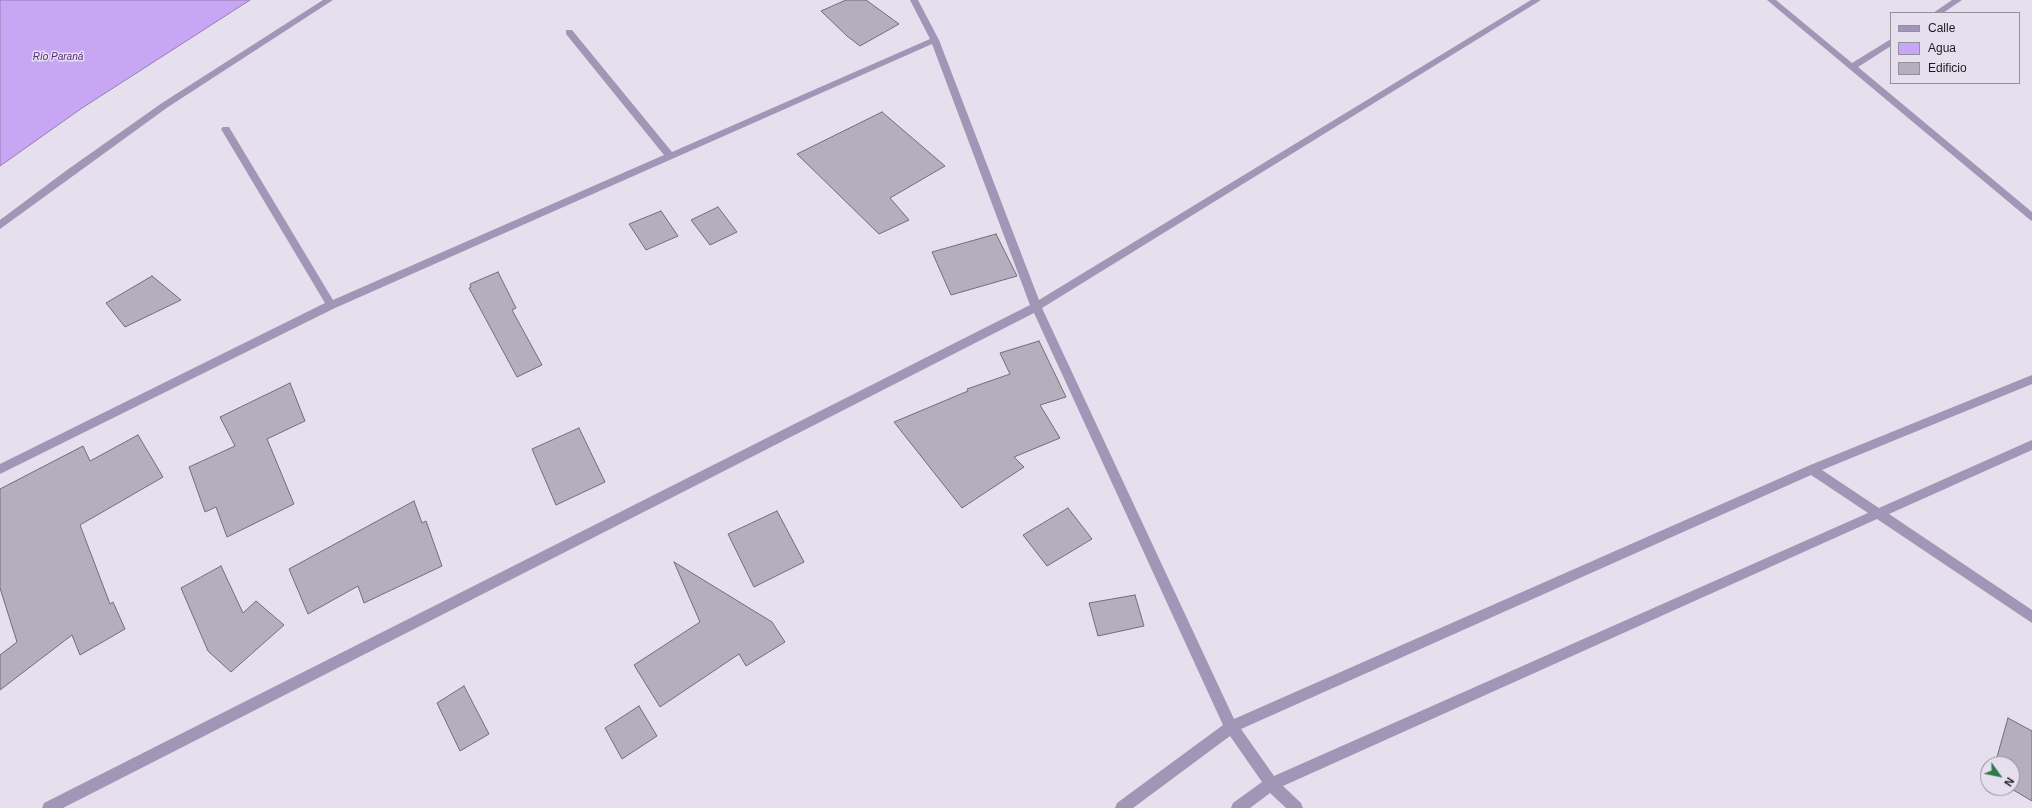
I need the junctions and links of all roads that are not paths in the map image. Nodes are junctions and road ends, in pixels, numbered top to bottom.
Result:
1 (329, 0) edge
2 (914, 0) edge
3 (1536, 0) edge
4 (1771, 0) edge
5 (1958, 0) edge
6 (1939, 12) edge
7 (569, 32) dead end
8 (935, 40) junction
9 (1890, 43) edge
10 (1852, 67) junction
11 (226, 129) dead end
12 (670, 156) junction
13 (2032, 217) edge
14 (0, 225) edge
15 (331, 304) junction
16 (1036, 307) junction
17 (2032, 379) edge
18 (2032, 445) edge
19 (0, 469) edge
20 (1812, 469) junction
21 (1879, 514) junction
22 (2032, 617) edge
23 (1231, 727) junction
24 (1270, 784) junction
25 (49, 808) edge
26 (1122, 808) edge
27 (1238, 808) edge
28 (1296, 808) edge

1 - 14 street
2 - 8 street
3 - 16 street
4 - 10 street
5 - 6 street
7 - 12 street
8 - 12 street
8 - 16 street
9 - 10 street
10 - 13 street
11 - 15 street
12 - 15 street
15 - 19 street
16 - 23 street
16 - 25 street
17 - 20 street
18 - 21 street
20 - 21 street
20 - 23 street
21 - 22 street
21 - 24 street
23 - 24 street
23 - 26 street
24 - 27 street
24 - 28 street

